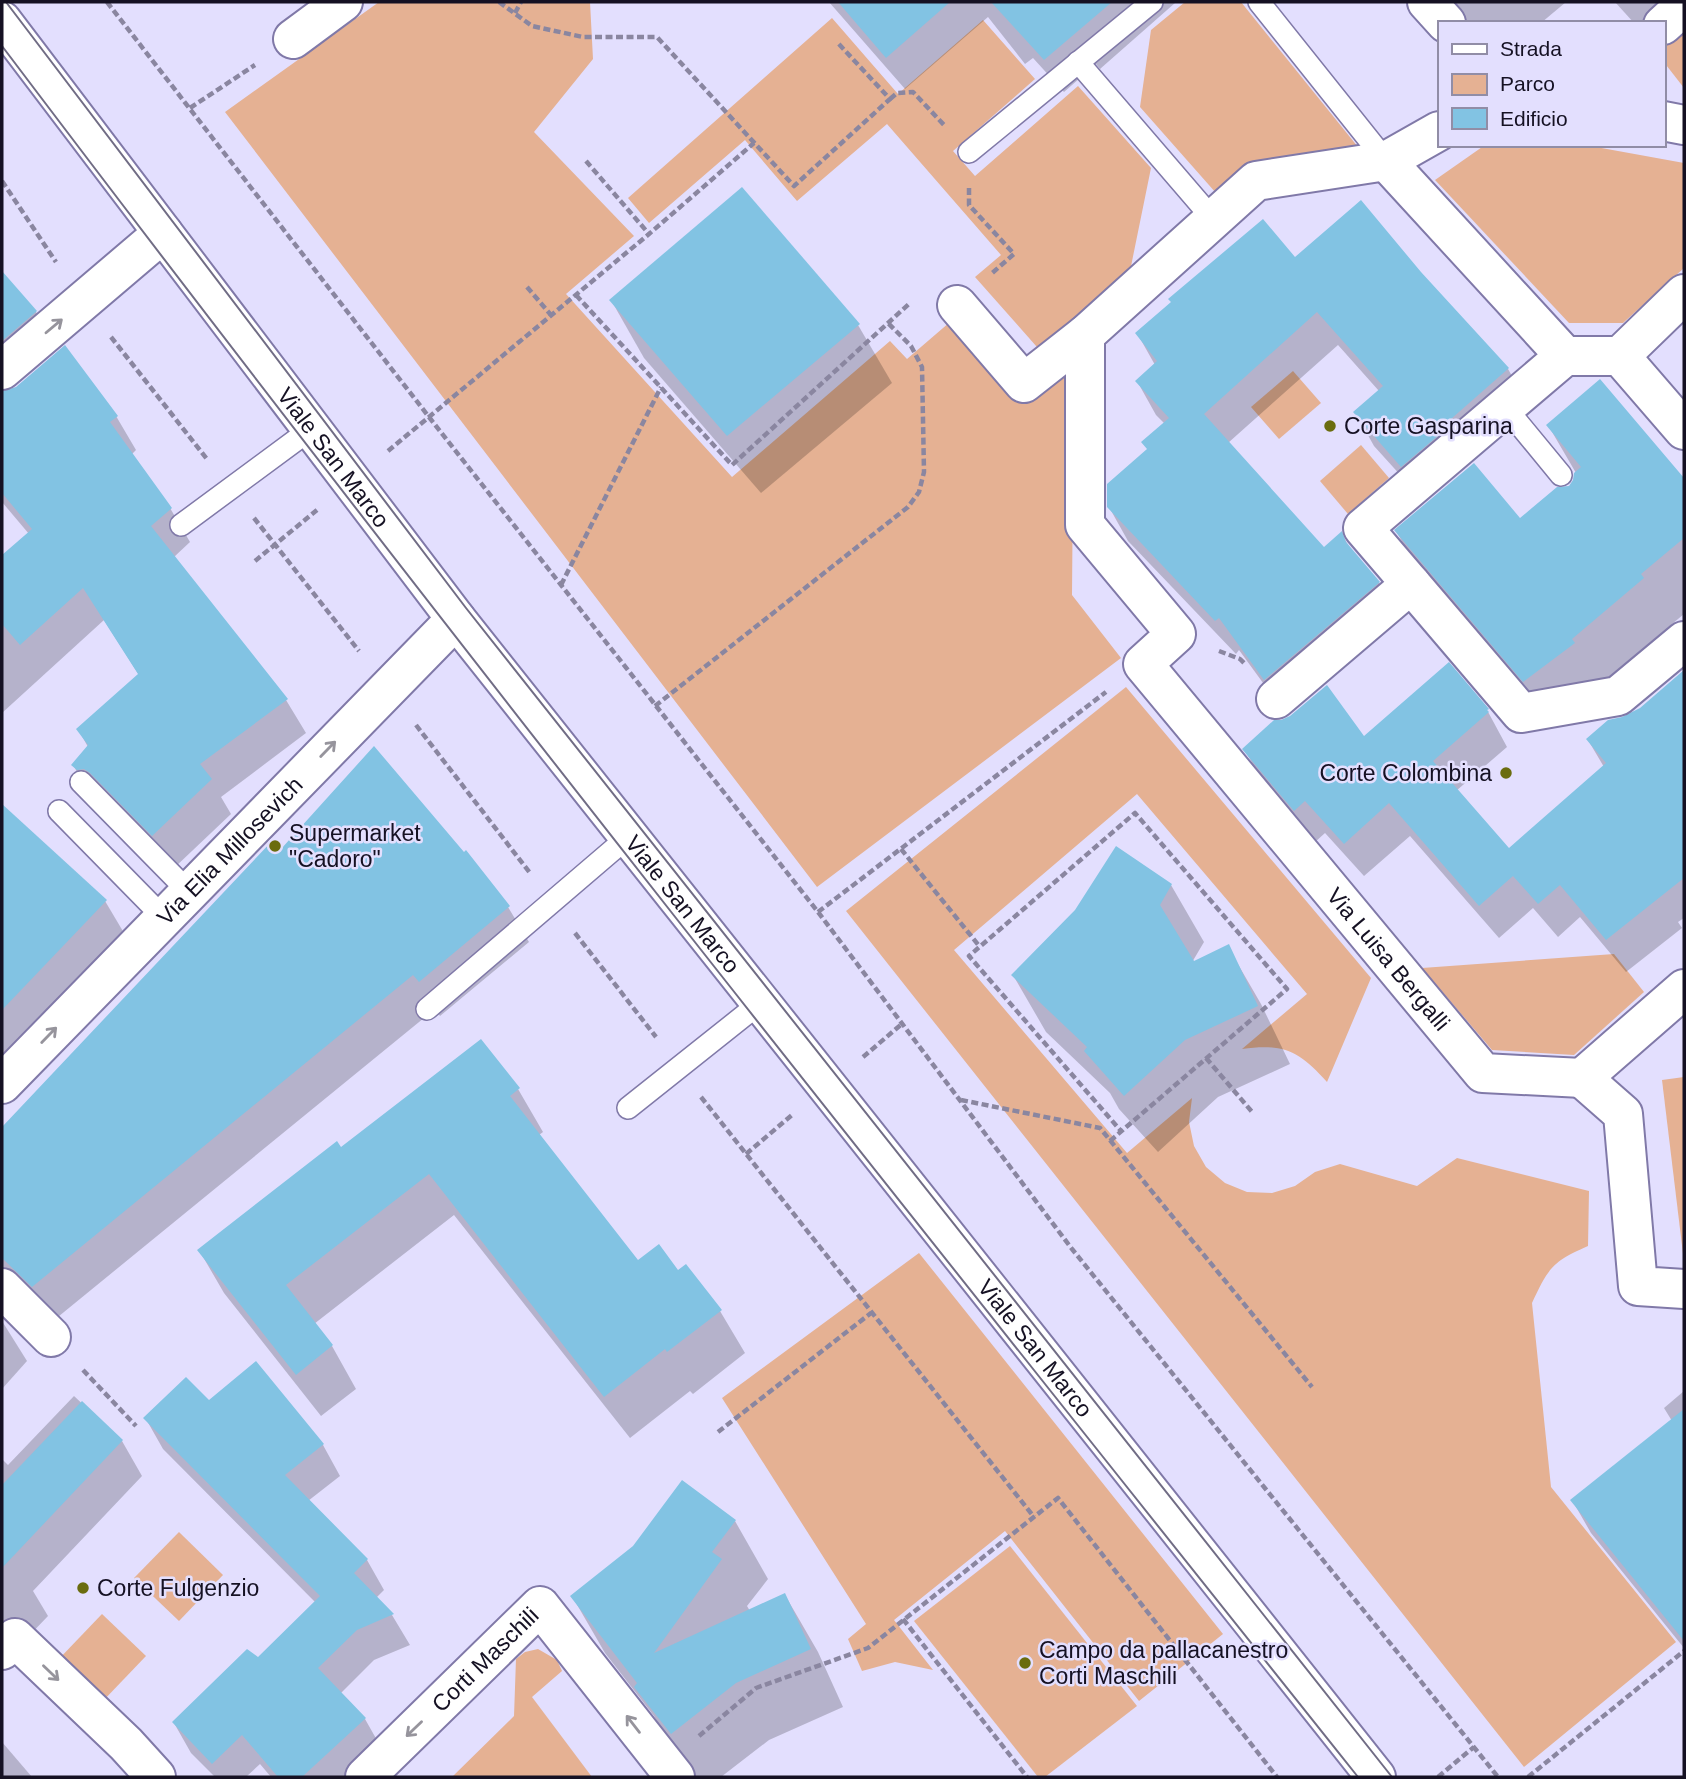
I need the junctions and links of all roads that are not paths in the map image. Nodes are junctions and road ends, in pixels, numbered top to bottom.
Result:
1 (343, 2) edge
2 (1152, 2) edge
3 (1259, 2) edge
4 (1427, 2) edge
5 (1684, 6) edge
6 (2, 21) edge
7 (1444, 21) edge
8 (1665, 23) edge
9 (293, 39) road end
10 (1078, 62) junction
11 (1665, 121) edge
12 (1684, 125) edge
13 (1438, 132) edge
14 (969, 152) road end
15 (1386, 161) junction
16 (1213, 219) junction
17 (163, 233) junction
18 (1684, 294) edge
19 (957, 305) road end
20 (1085, 335) junction
21 (1565, 356) junction
22 (1620, 356) junction
23 (2, 370) edge
24 (1506, 407) junction
25 (311, 429) junction
26 (1684, 430) edge
27 (1561, 475) dead end
28 (181, 525) dead end
29 (1411, 584) junction
30 (456, 619) junction
31 (1684, 641) edge
32 (1276, 699) road end
33 (81, 782) dead end
34 (59, 811) dead end
35 (628, 837) junction
36 (176, 905) junction
37 (1683, 991) edge
38 (760, 1003) junction
39 (427, 1009) dead end
40 (1582, 1078) junction
41 (2, 1084) edge
42 (628, 1108) dead end
43 (2, 1287) edge
44 (1684, 1289) edge
45 (51, 1337) road end
46 (2, 1650) edge
47 (670, 1771) edge
48 (156, 1777) edge
49 (365, 1777) edge
50 (1376, 1777) edge

1 - 9 street
2 - 10 lane
3 - 15 lane
4 - 7 street
5 - 8 street
6 - 17 street, Viale San Marco
10 - 14 lane
10 - 16 lane
11 - 12 street
13 - 15 street
15 - 16 street
15 - 21 street
16 - 20 street
23 -> 17 street
17 - 25 street, Viale San Marco
18 - 22 street
19 - 20 street
20 - 40 street, Via Luisa Bergalli
21 - 22 street
21 - 24 street
22 - 26 street
24 - 27 lane
24 - 29 street
25 - 28 lane
25 - 30 street, Viale San Marco
29 - 31 street
29 - 32 street
30 - 35 street, Viale San Marco
36 -> 30 street, Via Elia Millosevich
33 - 36 lane
34 - 36 lane
35 - 38 street, Viale San Marco
35 - 39 lane
41 -> 36 street, Via Elia Millosevich
37 - 40 street
38 - 42 lane
38 - 50 street, Viale San Marco
40 - 44 street
43 - 45 street
46 -> 48 street
47 -> 49 street, Corti Maschili

